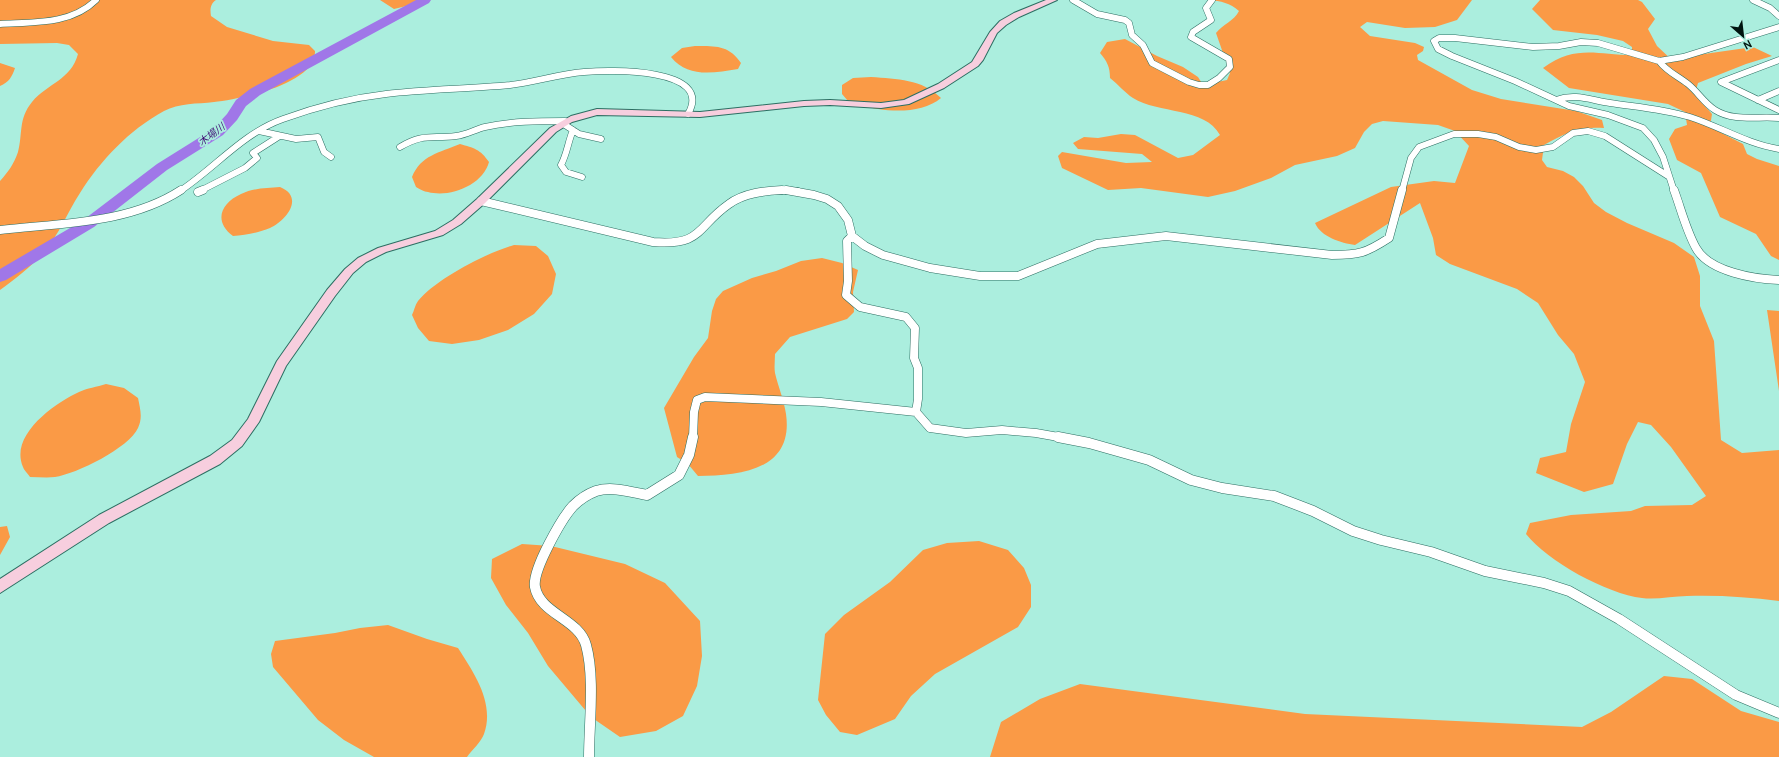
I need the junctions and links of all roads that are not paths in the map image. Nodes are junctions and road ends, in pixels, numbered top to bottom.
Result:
1 (96, 0) edge
2 (1054, 0) edge
3 (1073, 0) edge
4 (1212, 0) edge
5 (1753, 0) edge
6 (1779, 16) edge
7 (0, 24) edge
8 (1779, 27) edge
9 (1779, 60) edge
10 (1659, 61) junction
11 (1770, 64) junction
12 (1779, 68) edge
13 (1779, 91) edge
14 (1556, 100) junction
15 (1758, 100) junction
16 (1779, 110) edge
17 (688, 114) junction
18 (1779, 118) edge
19 (563, 122) junction
20 (573, 130) junction
21 (259, 131) junction
22 (278, 137) junction
23 (601, 139) dead end
24 (400, 147) dead end
25 (1779, 149) edge
26 (331, 157) dead end
27 (1668, 176) junction
28 (582, 177) dead end
29 (198, 192) dead end
30 (481, 201) junction
31 (0, 230) edge
32 (852, 236) junction
33 (1779, 280) edge
34 (916, 412) junction
35 (0, 587) edge
36 (1779, 713) edge
37 (589, 757) edge

1 - 7 street
2 - 17 street
3 - 4 street
5 - 6 street
8 - 10 street
9 - 11 street
10 - 14 street
10 - 18 street
11 - 12 street
11 - 15 street
13 - 15 street
14 - 25 street
14 - 27 street
15 - 16 street
17 - 19 street
17 - 21 street
19 - 20 street
19 - 24 street
19 - 30 street
20 - 23 street
20 - 28 street
21 - 22 street
21 - 31 street
22 - 26 street
22 - 29 street
27 - 32 street
27 - 33 street
30 - 32 street
30 - 35 street
32 - 34 street
34 - 36 street
34 - 37 street

